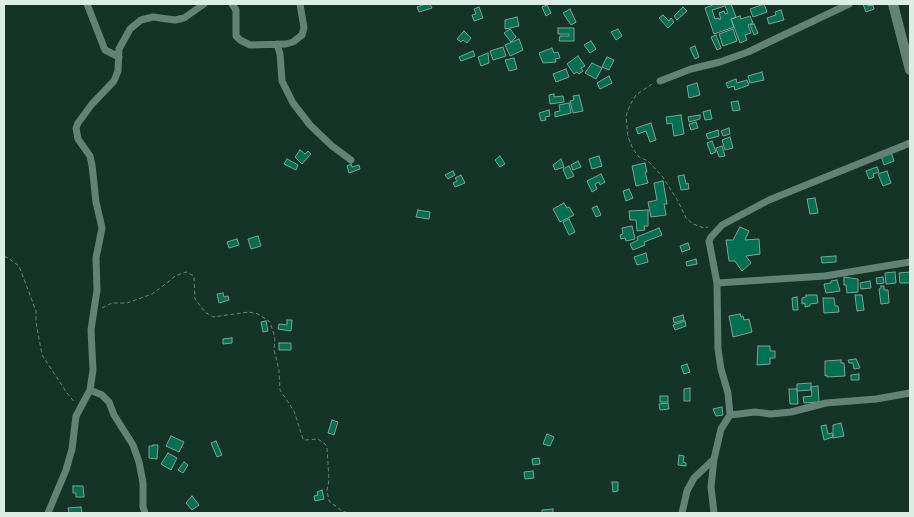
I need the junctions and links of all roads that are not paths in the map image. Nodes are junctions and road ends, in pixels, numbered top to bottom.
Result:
1 (87, 4) edge
2 (204, 4) edge
3 (232, 4) edge
4 (300, 4) edge
5 (849, 4) edge
6 (893, 4) edge
7 (277, 44) junction
8 (119, 57) junction
9 (910, 70) edge
10 (660, 81) road end
11 (910, 143) edge
12 (351, 160) dead end
13 (910, 262) edge
14 (716, 283) junction
15 (90, 390) junction
16 (910, 393) edge
17 (730, 415) junction
18 (714, 459) junction
19 (48, 513) edge
20 (145, 513) edge
21 (682, 513) edge
22 (714, 513) edge

1 - 8 street
2 - 8 street
3 - 7 street
4 - 7 street
5 - 10 street
6 - 9 main road
7 - 12 street
8 - 15 street
11 - 14 street
13 - 14 street
14 - 17 street
15 - 19 street
15 - 20 street
16 - 17 street
17 - 18 street
18 - 21 street
18 - 22 street

